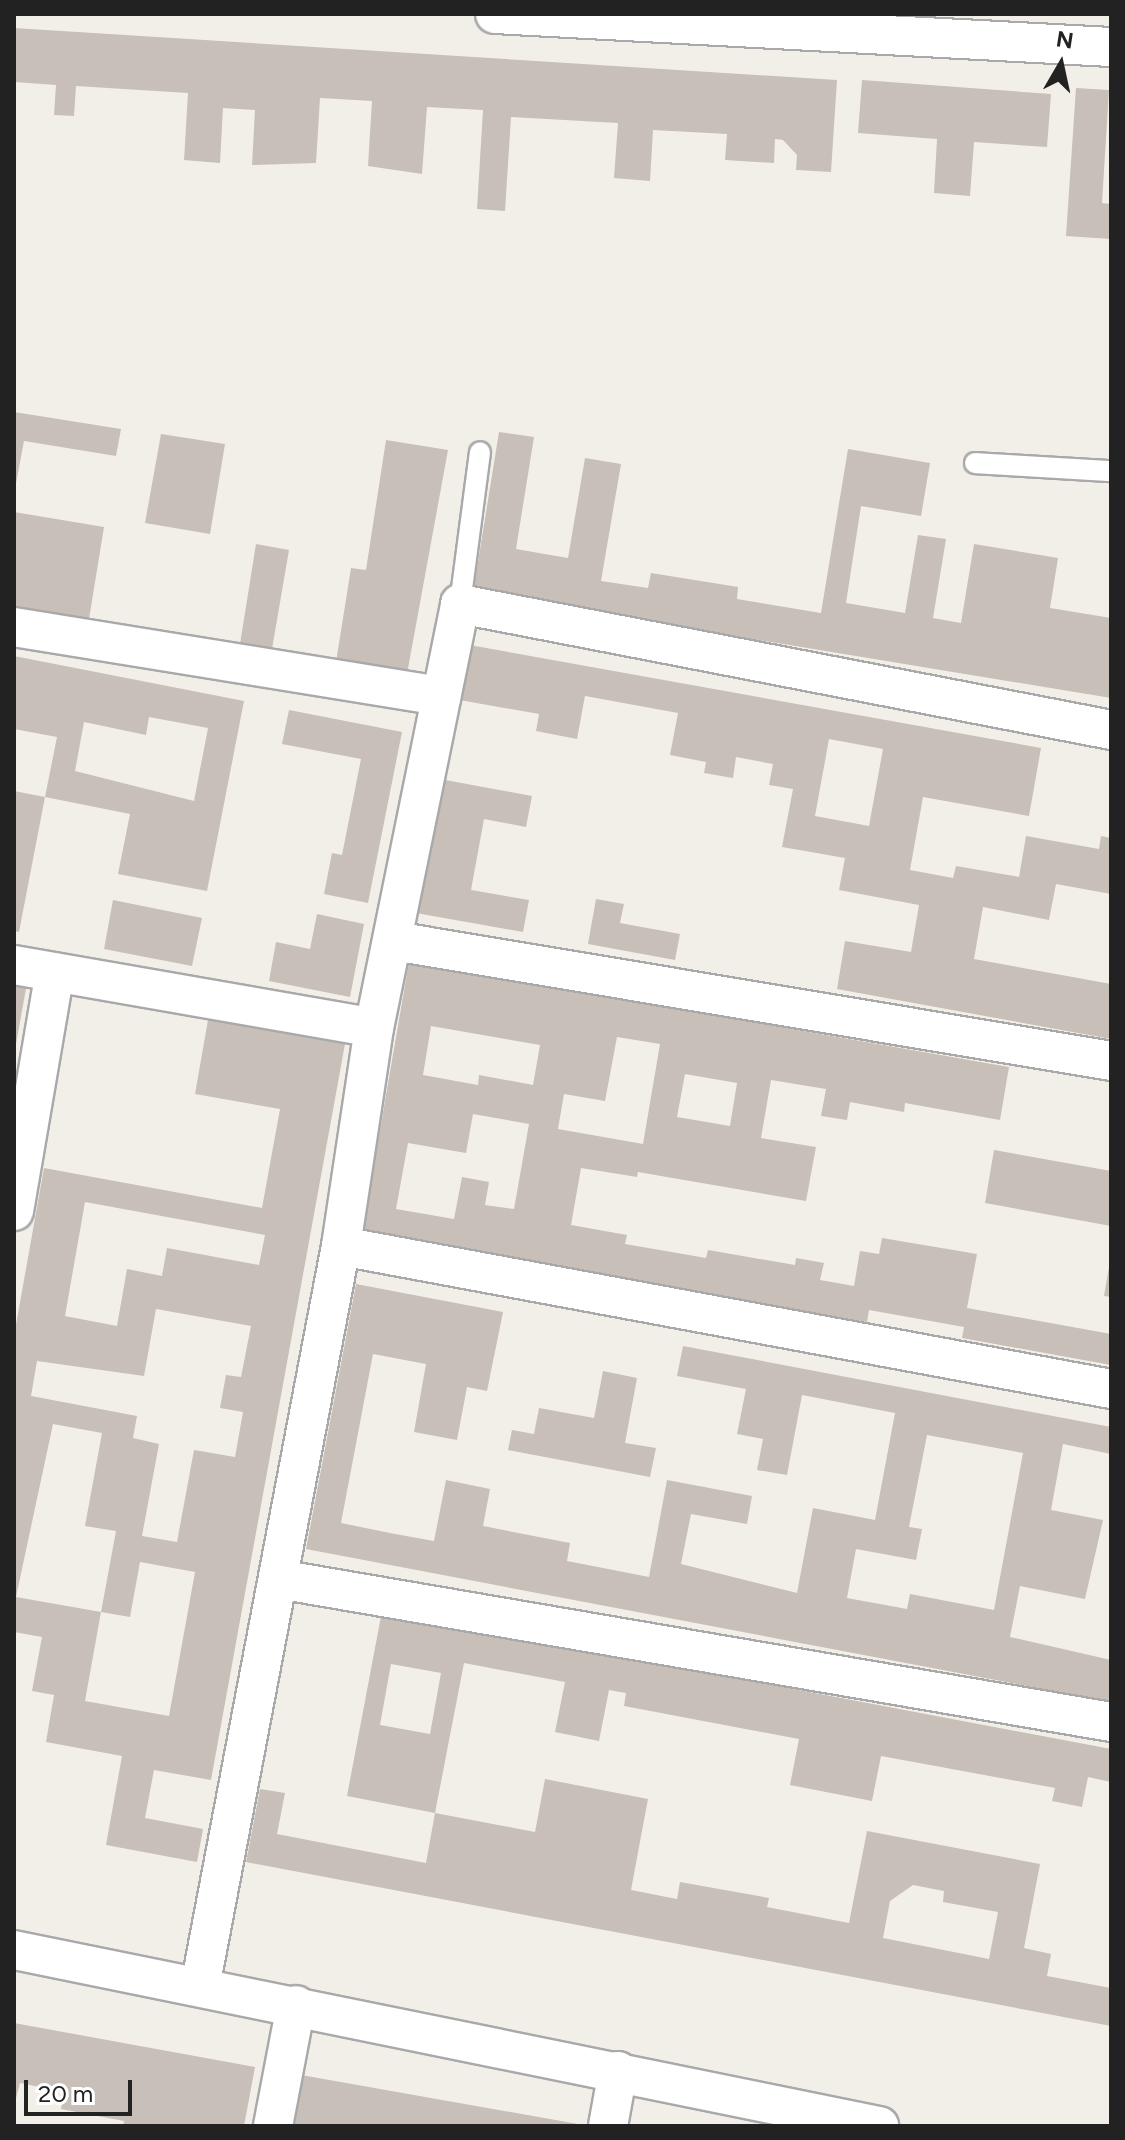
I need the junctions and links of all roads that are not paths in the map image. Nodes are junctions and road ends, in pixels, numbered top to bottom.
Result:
1 (495, 14) edge
2 (1111, 47) edge
3 (480, 452) dead end
4 (975, 463) dead end
5 (1111, 471) edge
6 (460, 604) junction
7 (14, 627) edge
8 (441, 696) junction
9 (1111, 730) edge
10 (394, 941) junction
11 (14, 965) edge
12 (55, 972) junction
13 (374, 1028) junction
14 (1111, 1061) edge
15 (14, 1211) edge
16 (341, 1246) junction
17 (1111, 1389) edge
18 (278, 1579) junction
19 (1111, 1722) edge
20 (14, 1950) edge
21 (200, 1987) junction
22 (296, 2005) junction
23 (618, 2071) junction
24 (273, 2126) edge
25 (608, 2126) edge
26 (879, 2126) edge

1 - 2 street
3 - 6 lane
4 - 5 lane
6 - 8 street
6 - 9 street
7 - 8 street
8 - 10 street
10 - 13 street
10 - 14 street
11 - 12 street
12 - 13 street
12 - 15 street
13 - 16 street
16 - 17 street
16 - 18 street
18 - 19 street
18 - 21 street
20 - 21 street
21 - 22 street
22 - 23 street
22 - 24 street
23 - 25 street
23 - 26 street

